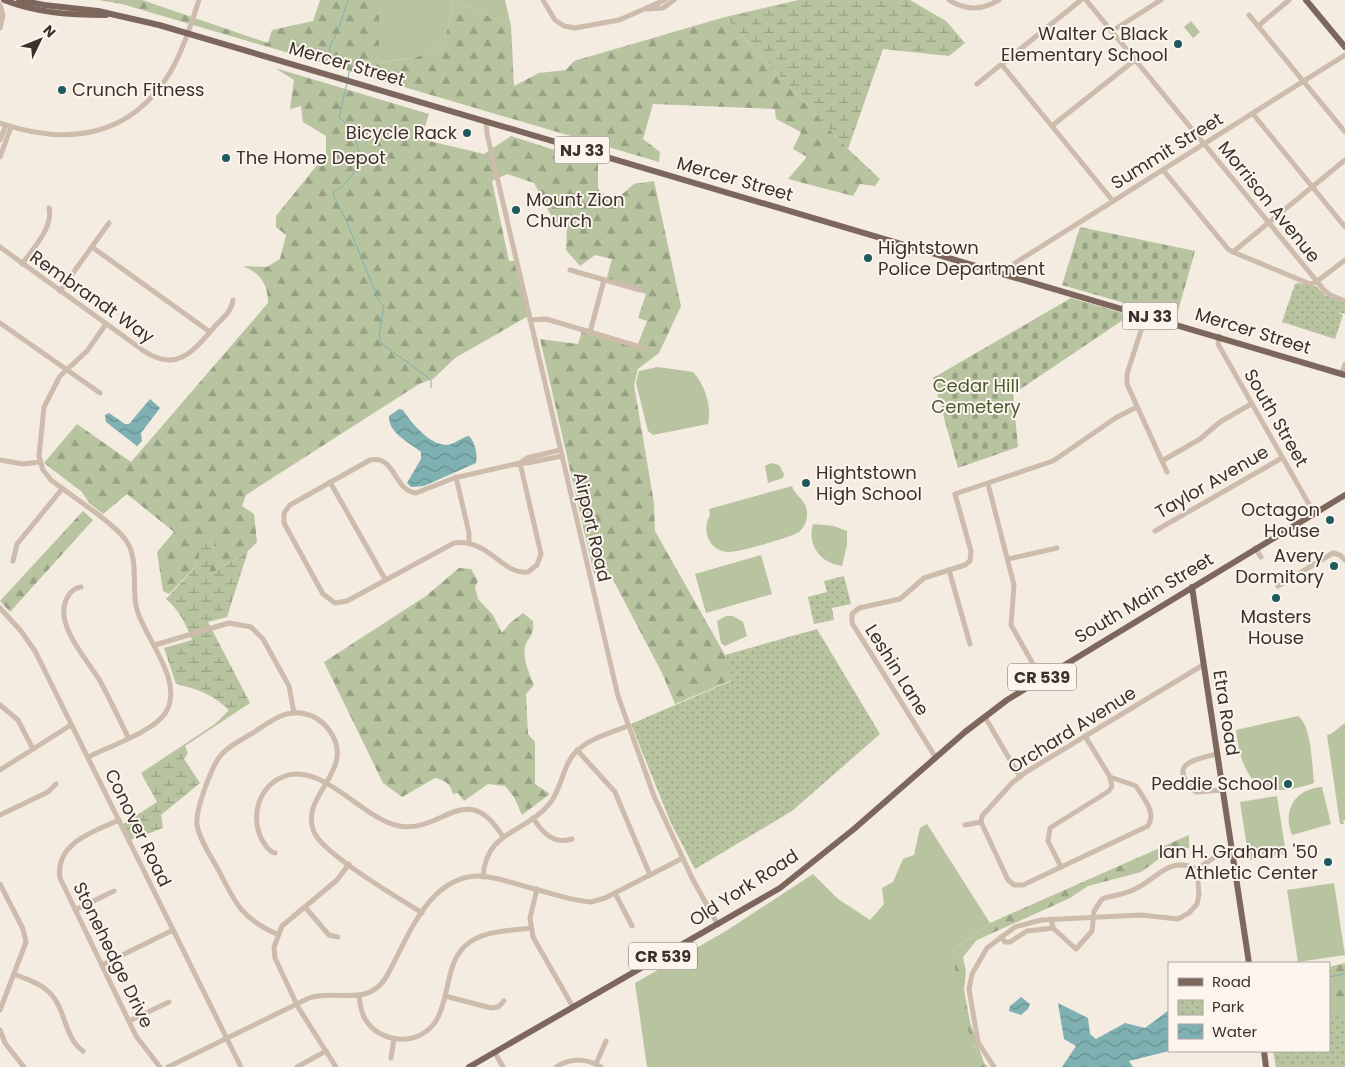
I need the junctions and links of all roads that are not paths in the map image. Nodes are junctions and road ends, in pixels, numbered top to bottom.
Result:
1 (4, 0) edge
2 (19, 0) edge
3 (199, 0) edge
4 (543, 0) edge
5 (665, 0) edge
6 (674, 0) edge
7 (949, 0) edge
8 (999, 0) edge
9 (1081, 0) edge
10 (1086, 0) edge
11 (1161, 0) edge
12 (1289, 0) edge
13 (1306, 0) edge
14 (0, 5) edge
15 (642, 10) junction
16 (116, 15) junction
17 (1249, 15) dead end
18 (1258, 26) junction
19 (0, 28) edge
20 (1112, 31) junction
21 (187, 33) junction
22 (1345, 47) edge
23 (1345, 55) edge
24 (1134, 60) junction
25 (1002, 64) junction
26 (1304, 81) junction
27 (977, 84) dead end
28 (1253, 114) junction
29 (486, 121) junction
30 (6, 125) edge
31 (1053, 125) junction
32 (1345, 132) edge
33 (0, 140) edge
34 (1204, 144) junction
35 (0, 157) edge
36 (1345, 160) edge
37 (1163, 170) junction
38 (1312, 187) junction
39 (1114, 201) junction
40 (49, 208) dead end
41 (109, 223) dead end
42 (1268, 223) junction
43 (1345, 227) edge
44 (92, 247) junction
45 (0, 248) edge
46 (1233, 252) junction
47 (1345, 260) edge
48 (22, 264) junction
49 (570, 270) dead end
50 (1008, 275) junction
51 (604, 280) junction
52 (1316, 282) junction
53 (640, 290) dead end
54 (60, 291) junction
55 (233, 300) dead end
56 (1345, 301) edge
57 (1146, 315) junction
58 (530, 320) junction
59 (0, 323) edge
60 (106, 324) junction
61 (210, 332) junction
62 (590, 332) junction
63 (1219, 336) junction
64 (644, 348) dead end
65 (1345, 364) edge
66 (66, 370) junction
67 (1344, 374) edge
68 (100, 393) dead end
69 (1251, 404) junction
70 (1137, 407) junction
71 (561, 453) junction
72 (1282, 458) junction
73 (0, 460) edge
74 (1162, 461) junction
75 (40, 462) junction
76 (520, 463) junction
77 (1167, 472) dead end
78 (456, 477) junction
79 (330, 482) junction
80 (988, 484) junction
81 (62, 489) junction
82 (1345, 494) edge
83 (1314, 513) junction
84 (1155, 531) dead end
85 (469, 542) junction
86 (1057, 548) dead end
87 (1008, 559) junction
88 (1345, 560) edge
89 (13, 561) dead end
90 (949, 570) junction
91 (385, 579) junction
92 (1192, 586) junction
93 (1278, 586) dead end
94 (81, 587) dead end
95 (0, 608) edge
96 (970, 644) dead end
97 (155, 645) junction
98 (1203, 665) junction
99 (1040, 678) junction
100 (0, 705) edge
101 (294, 713) junction
102 (984, 717) junction
103 (71, 725) junction
104 (628, 726) junction
105 (1085, 736) junction
106 (128, 737) junction
107 (33, 749) junction
108 (577, 750) junction
109 (1217, 754) junction
110 (88, 757) junction
111 (936, 758) junction
112 (0, 770) edge
113 (1020, 776) junction
114 (1110, 777) junction
115 (56, 784) dead end
116 (326, 784) junction
117 (1223, 790) junction
118 (0, 815) edge
119 (532, 818) junction
120 (119, 820) junction
121 (981, 822) junction
122 (965, 824) dead end
123 (849, 833) joint
124 (503, 837) junction
125 (572, 839) dead end
126 (275, 853) dead end
127 (1232, 853) junction
128 (683, 858) junction
129 (349, 864) junction
130 (1061, 868) junction
131 (1197, 869) junction
132 (650, 875) junction
133 (483, 877) junction
134 (0, 884) edge
135 (537, 889) junction
136 (114, 891) dead end
137 (615, 893) junction
138 (305, 907) junction
139 (75, 910) junction
140 (422, 914) junction
141 (1093, 917) junction
142 (1051, 918) junction
143 (718, 925) junction
144 (632, 926) dead end
145 (531, 928) junction
146 (1053, 928) junction
147 (173, 930) junction
148 (277, 934) junction
149 (338, 937) dead end
150 (1001, 937) junction
151 (1249, 962) edge
152 (102, 965) junction
153 (14, 974) junction
154 (359, 996) junction
155 (445, 996) junction
156 (504, 1001) dead end
157 (169, 1002) dead end
158 (296, 1004) junction
159 (573, 1007) junction
160 (0, 1010) edge
161 (129, 1021) junction
162 (0, 1030) edge
163 (226, 1038) junction
164 (394, 1039) junction
165 (606, 1041) dead end
166 (82, 1051) dead end
167 (326, 1051) junction
168 (1264, 1052) edge
169 (495, 1053) junction
170 (391, 1058) dead end
171 (598, 1066) edge
172 (24, 1067) edge
173 (160, 1067) edge
174 (168, 1067) edge
175 (241, 1067) edge
176 (297, 1067) edge
177 (336, 1067) edge
178 (470, 1067) edge
179 (503, 1067) edge
180 (556, 1067) edge
181 (994, 1067) edge
182 (1266, 1067) edge

1 - 16 main road, Mercer Street / NJ 33
2 - 16 main road, Mercer Street / NJ 33
3 - 21 street
4 - 15 street
5 - 15 street
6 - 15 street
7 - 8 street
9 - 25 street
10 - 20 street, Morrison Avenue
11 - 20 street
12 - 18 street
13 - 22 main road
14 - 19 street
16 - 21 main road, Mercer Street / NJ 33
17 - 18 street
18 - 26 street
20 - 24 street, Morrison Avenue
21 - 29 main road, Mercer Street / NJ 33
21 - 30 street
23 - 26 street, Summit Street
24 - 31 street
24 - 34 street, Morrison Avenue
25 - 27 street
25 - 31 street
26 - 28 street, Summit Street
26 - 32 street
28 - 34 street, Summit Street
28 - 38 street
29 - 50 main road, Mercer Street / NJ 33
29 - 58 street, Airport Road
30 - 33 street
30 - 35 street
31 - 39 street
34 - 37 street, Summit Street
34 - 42 street, Morrison Avenue
36 - 38 street
37 - 39 street, Summit Street
37 - 46 street
38 - 42 street
38 - 43 street
39 - 50 street, Summit Street
40 - 48 street
41 - 44 street
42 - 46 street
42 - 52 street, Morrison Avenue
44 - 54 street
44 - 61 street
45 - 48 street, Rembrandt Way
46 - 52 street
47 - 52 street
48 - 54 street, Rembrandt Way
49 - 51 street
50 - 57 main road, Mercer Street / NJ 33
51 - 53 street
51 - 62 street
52 - 56 street
54 - 60 street, Rembrandt Way
55 - 61 street, Rembrandt Way
57 - 63 main road, Mercer Street / NJ 33
57 - 70 street
58 - 62 street
58 - 71 street, Airport Road
59 - 66 street
60 - 61 street, Rembrandt Way
60 - 66 street
62 - 64 street
63 - 67 main road, Mercer Street / NJ 33
63 - 69 street, South Street
65 - 67 street
66 - 68 street
66 - 75 street
69 - 72 street, South Street
69 - 74 street
70 - 74 street
70 - 80 street
71 - 76 street
71 - 104 street, Airport Road
72 - 83 street, South Street
72 - 84 street, Taylor Avenue
73 - 75 street
74 - 77 street
75 - 81 street
76 - 78 street
76 - 85 street
78 - 79 street
78 - 85 street
79 - 91 street
79 - 91 street
80 - 87 street
80 - 90 street, Leshin Lane
81 - 89 street
81 - 97 street
82 - 83 main road, South Main Street / CR 539
83 - 92 main road, South Main Street / CR 539
85 - 91 street
86 - 87 street
87 - 99 street
88 - 93 street
90 - 96 street
90 - 111 street, Leshin Lane
92 - 98 main road, Etra Road
92 - 99 main road, South Main Street / CR 539
94 - 106 street
95 - 103 street, Conover Road
97 - 101 street
97 - 106 street
98 - 105 street, Orchard Avenue
98 - 109 main road, Etra Road
99 - 102 main road, South Main Street / CR 539
100 - 107 street
101 - 116 street
101 - 148 street
102 - 111 main road, South Main Street / CR 539
102 - 113 street
103 - 107 street
103 - 110 street, Conover Road
104 - 108 street
104 - 128 street, Airport Road
105 - 113 street, Orchard Avenue
105 - 114 street
106 - 110 street
107 - 112 street
108 - 119 street
108 - 132 street
109 - 117 main road, Etra Road
109 - 117 street
110 - 120 street, Conover Road
111 - 123 main road, South Main Street / CR 539
113 - 121 street, Orchard Avenue
114 - 130 street
114 - 130 street
115 - 118 street
116 - 124 street
116 - 126 street
116 - 129 street
117 - 127 main road, Etra Road
119 - 124 street
119 - 125 street
120 - 139 street, Stonehedge Drive
120 - 147 street, Conover Road
121 - 122 street
121 - 130 street
123 - 143 main road, Old York Road / CR 539
124 - 133 street
127 - 131 street
127 - 151 main road, Etra Road
128 - 132 street
128 - 143 street, Airport Road
129 - 138 street
129 - 140 street
131 - 141 street
131 - 141 street
132 - 137 street
133 - 135 street
133 - 140 street
134 - 153 street
135 - 137 street
135 - 145 street
136 - 139 street
137 - 144 street
138 - 148 street
138 - 149 street
139 - 152 street, Stonehedge Drive
140 - 154 street
141 - 142 street
141 - 146 street
142 - 146 street
142 - 150 street
143 - 159 main road, Old York Road / CR 539
145 - 155 street
145 - 159 street
146 - 150 street
147 - 152 street
147 - 163 street, Conover Road
148 - 158 street
150 - 181 street
152 - 161 street, Stonehedge Drive
153 - 160 street
153 - 166 street
154 - 158 street
154 - 164 street
155 - 156 street
155 - 164 street
157 - 161 street
158 - 163 street
158 - 167 street
159 - 169 main road, Old York Road / CR 539
161 - 173 street, Stonehedge Drive
162 - 172 street
163 - 174 street
163 - 175 street, Conover Road
164 - 170 street
165 - 171 street
167 - 176 street
167 - 177 street
168 - 182 main road
169 - 178 main road, Old York Road / CR 539
169 - 179 street
171 - 180 street

